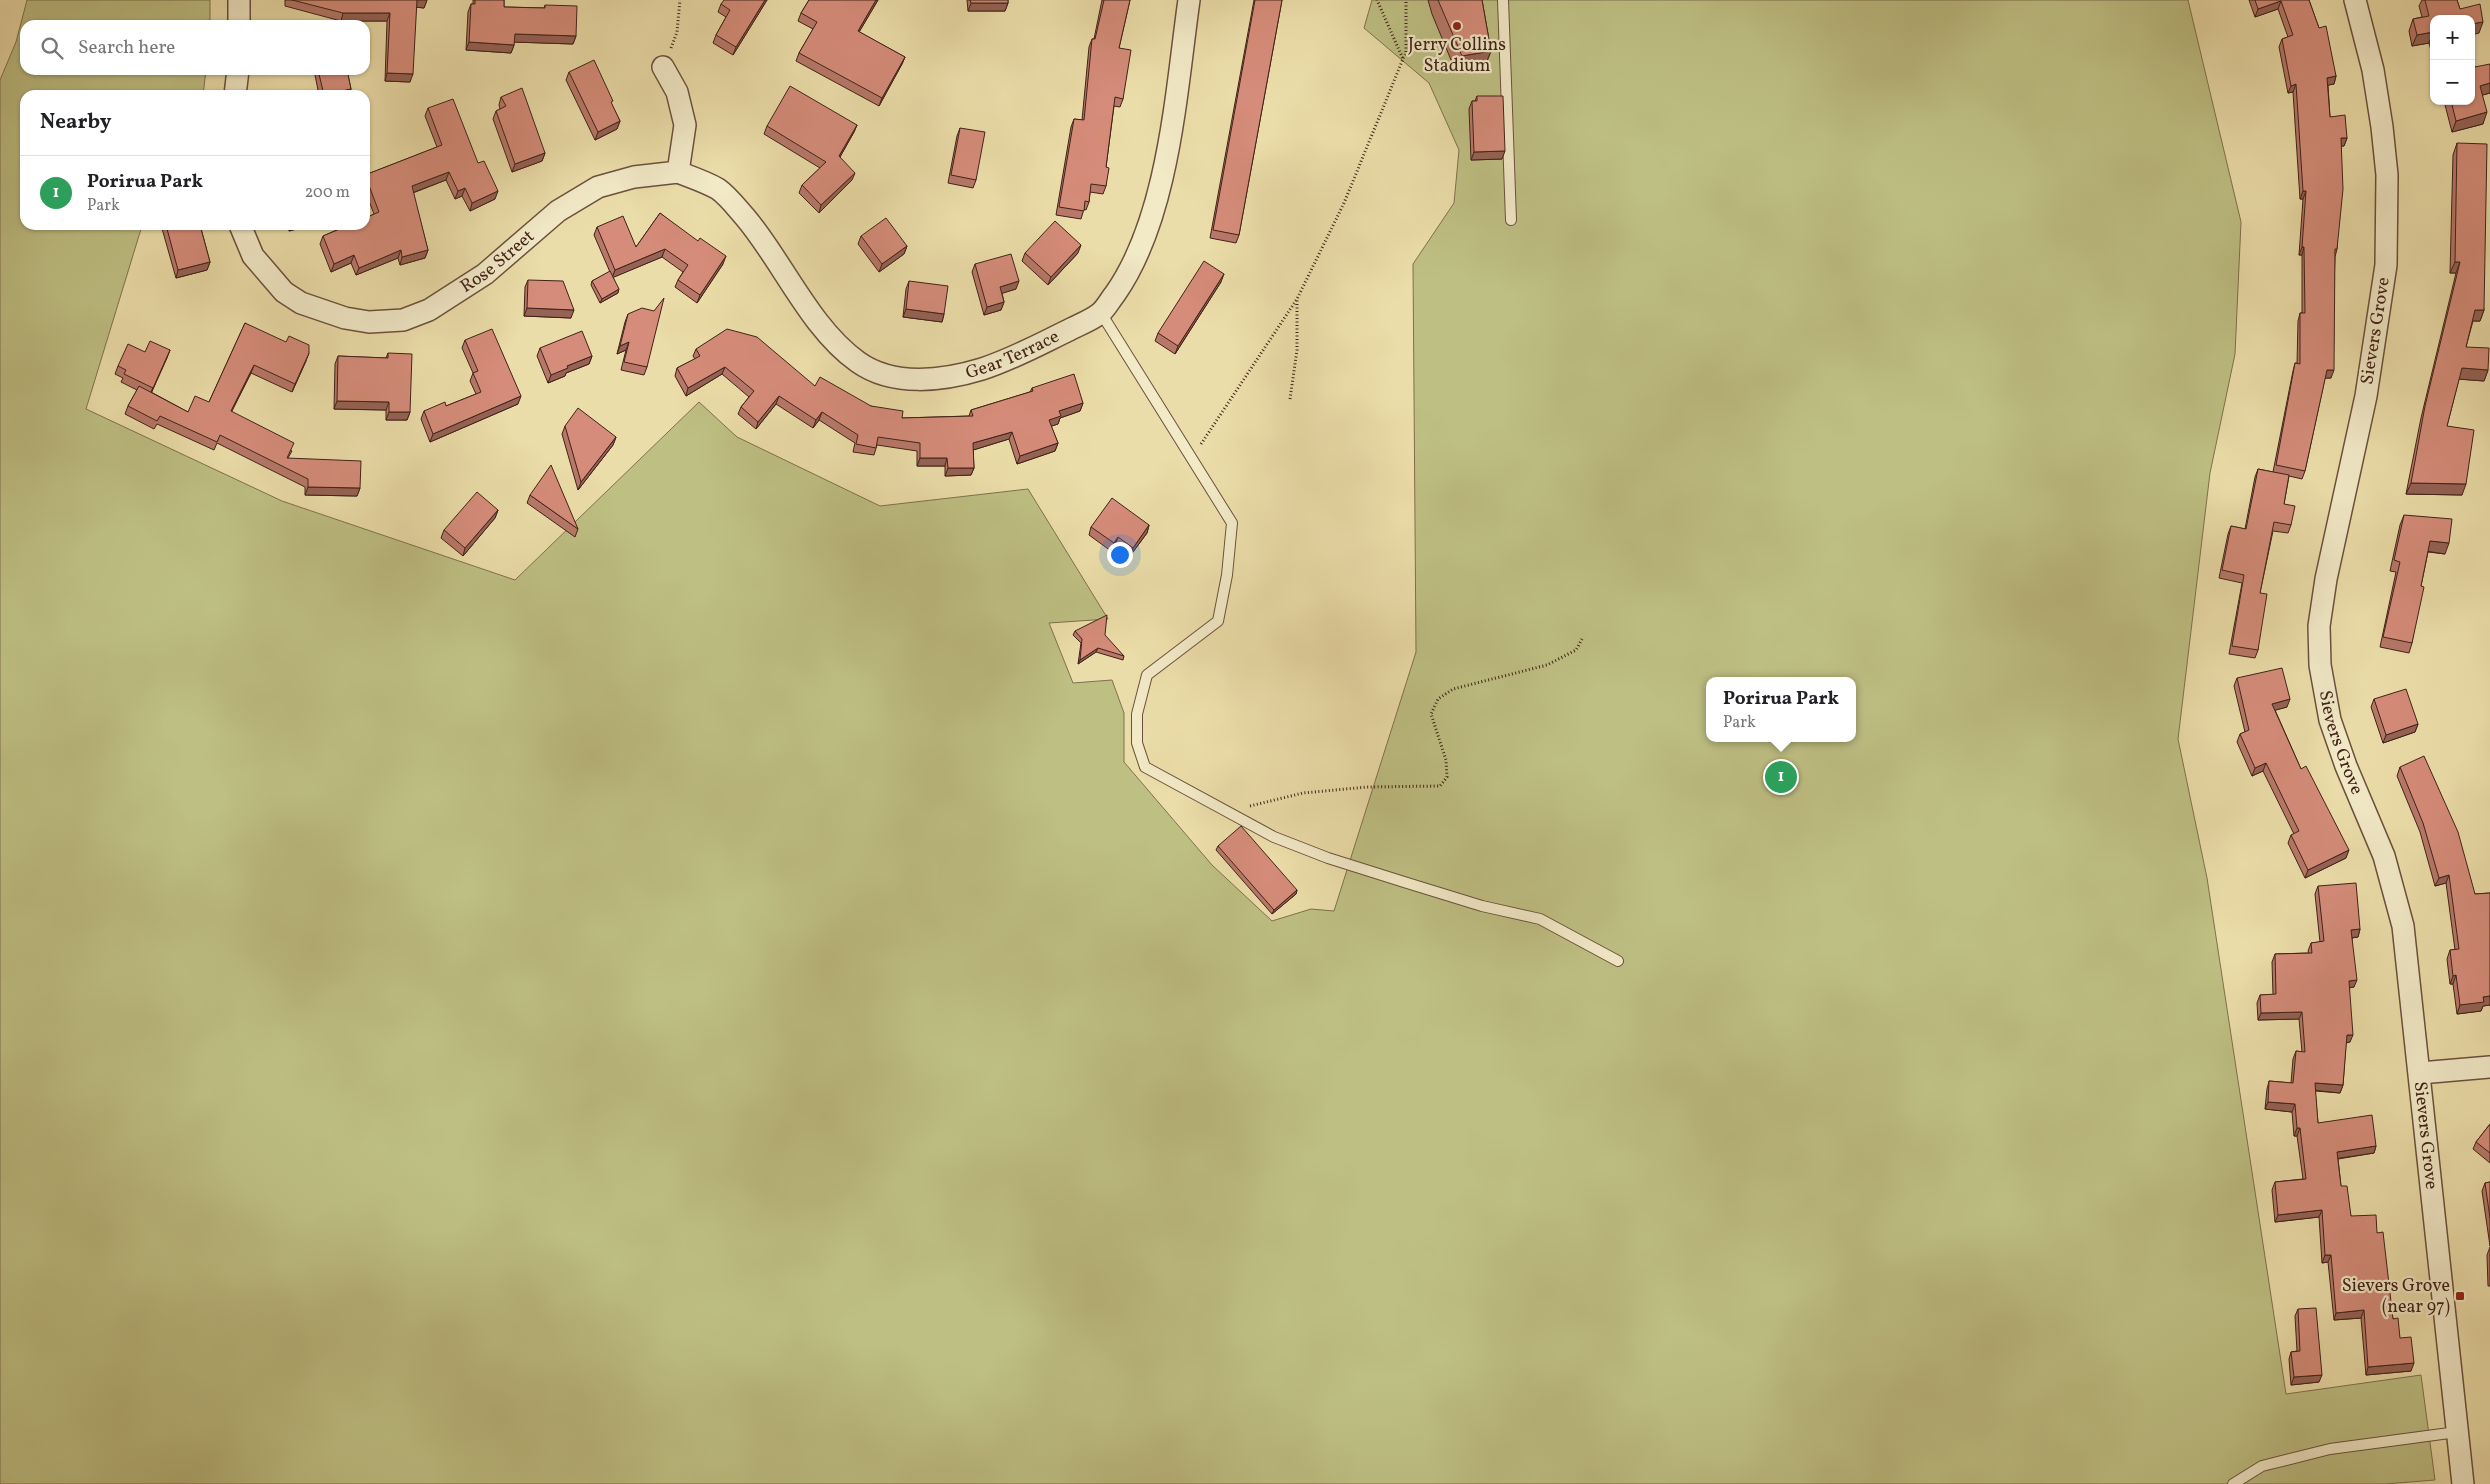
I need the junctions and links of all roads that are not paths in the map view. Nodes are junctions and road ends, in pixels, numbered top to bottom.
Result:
1 (239, 0) edge
2 (1189, 0) edge
3 (1502, 0) edge
4 (2355, 0) edge
5 (240, 20) edge
6 (662, 68) road end
7 (237, 75) edge
8 (236, 90) edge
9 (678, 172) junction
10 (1511, 220) dead end
11 (242, 230) edge
12 (1100, 314) junction
13 (1618, 961) dead end
14 (2490, 1067) edge
15 (2420, 1074) junction
16 (2457, 1432) junction
17 (2233, 1484) edge
18 (2463, 1484) edge

1 - 5 street
2 - 12 street, Gear Terrace
3 - 10 lane
4 - 15 street, Sievers Grove
6 - 9 street
7 - 8 street
9 - 11 street, Rose Street
9 - 12 street, Gear Terrace
12 - 13 lane
14 - 15 street
15 - 16 street, Sievers Grove
16 - 17 lane
16 - 18 street, Sievers Grove

